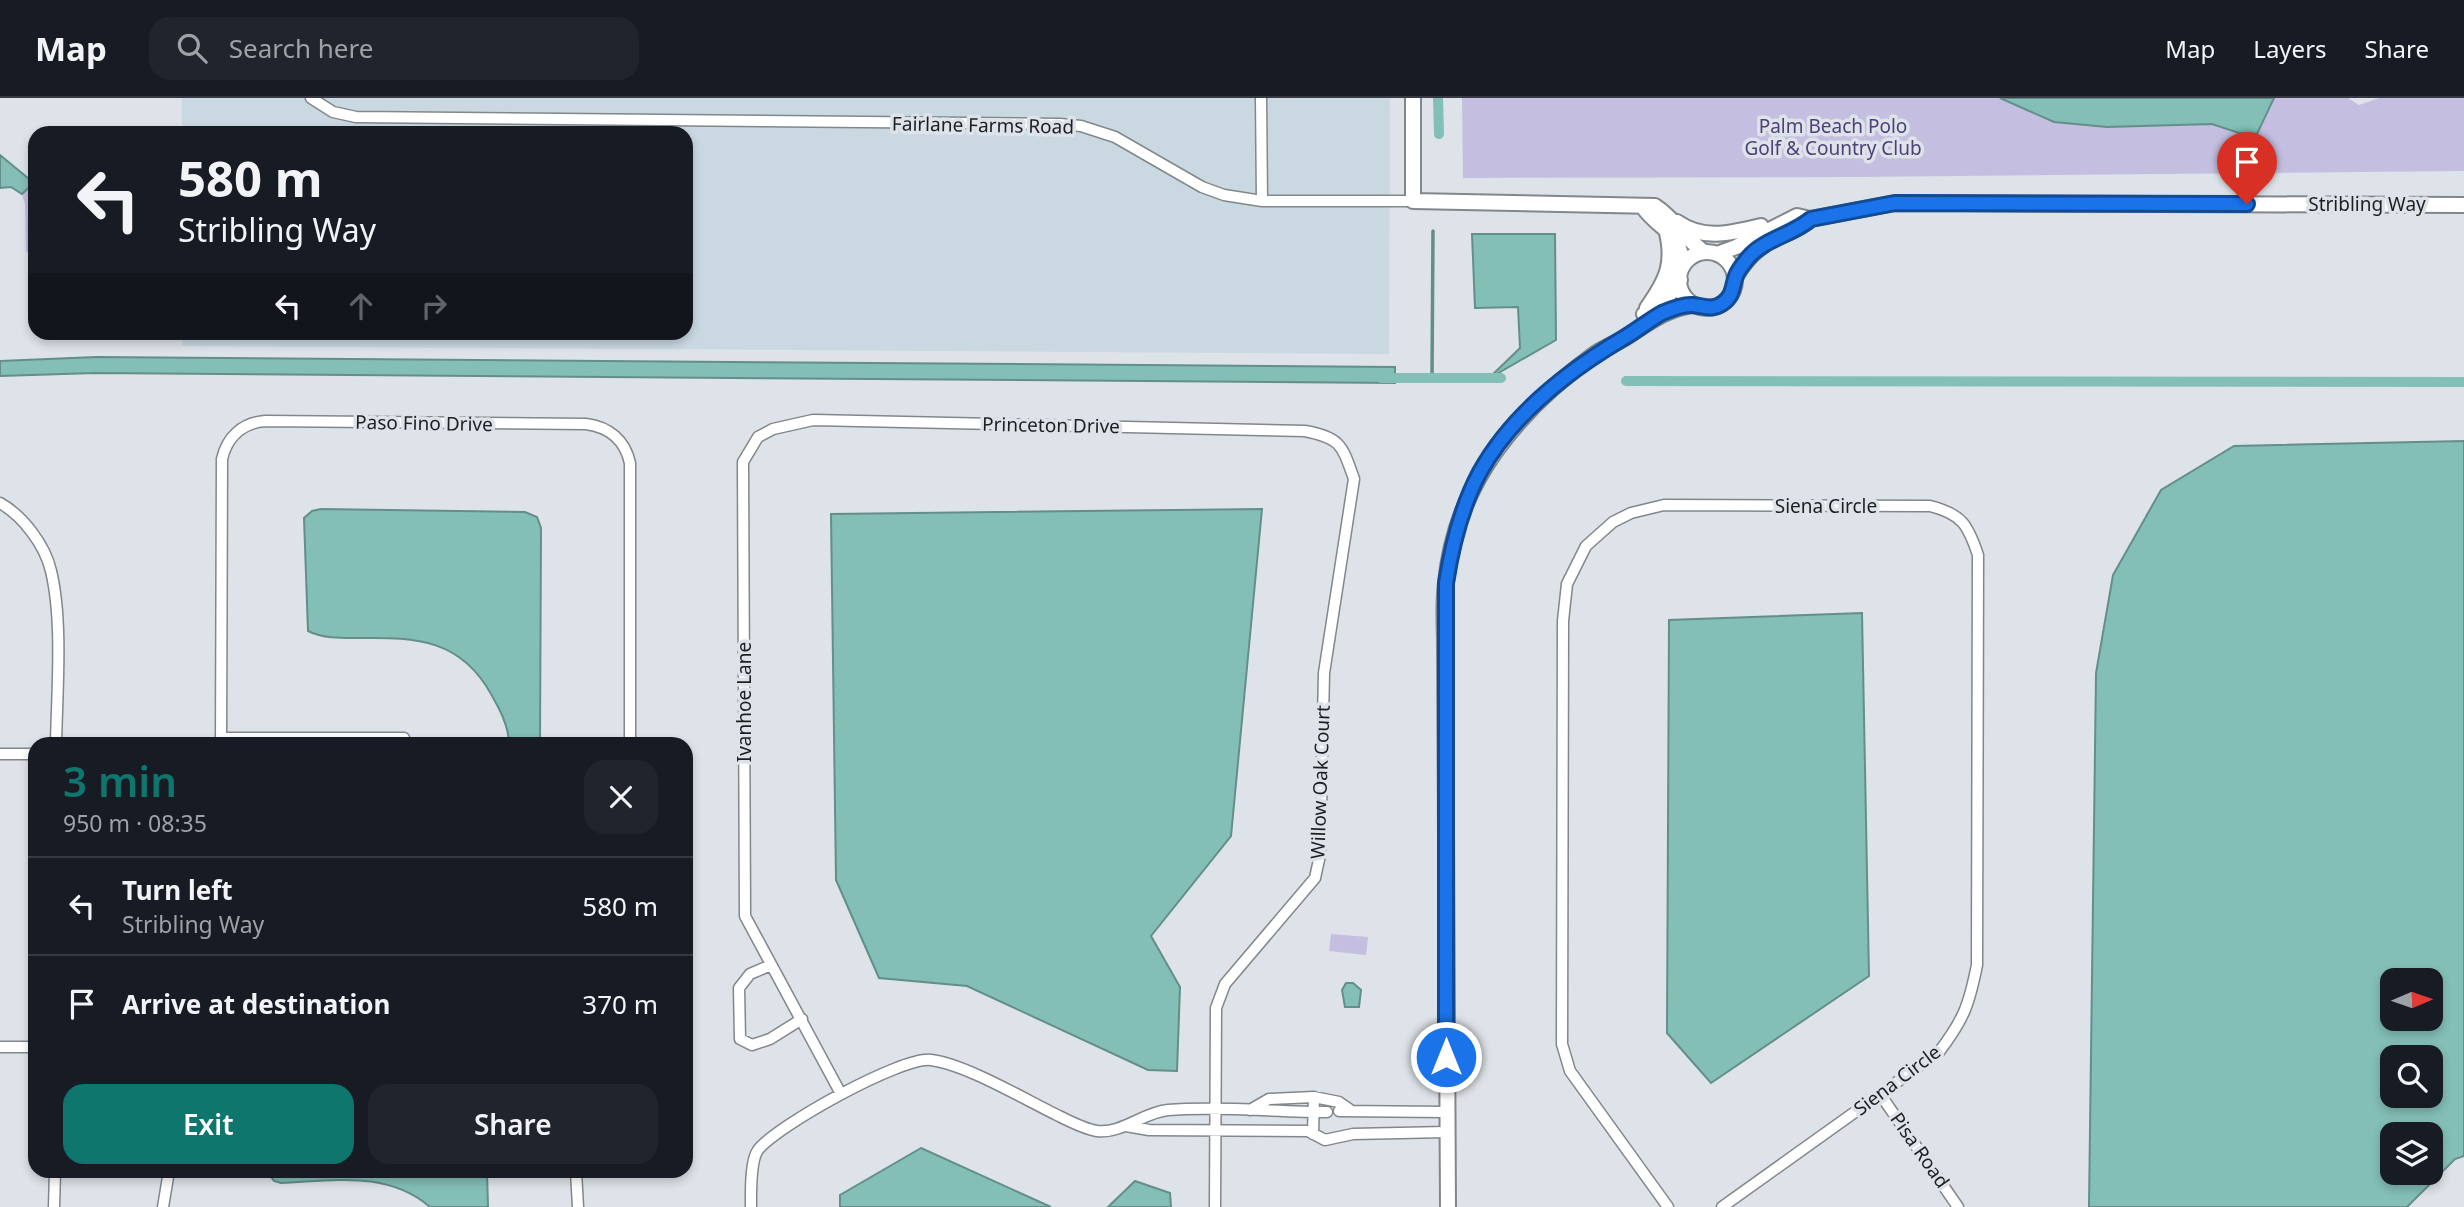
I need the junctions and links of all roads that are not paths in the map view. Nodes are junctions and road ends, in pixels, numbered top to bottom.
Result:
1 (311, 98) edge
2 (1261, 98) edge
3 (1413, 98) edge
4 (1262, 201) junction
5 (1413, 201) junction
6 (2464, 205) edge
7 (1790, 219) junction
8 (1811, 219) junction
9 (1669, 224) junction
10 (1711, 253) junction
11 (1681, 273) junction
12 (1735, 277) junction
13 (1694, 305) junction
14 (1644, 314) junction
15 (1607, 347) junction
16 (758, 437) joint
17 (1343, 448) joint
18 (0, 503) edge
19 (56, 737) edge
20 (221, 737) edge
21 (630, 737) edge
22 (0, 754) edge
23 (28, 754) edge
24 (771, 965) junction
25 (802, 1019) junction
26 (0, 1047) edge
27 (28, 1047) edge
28 (841, 1094) junction
29 (1881, 1094) junction
30 (1314, 1097) junction
31 (1215, 1109) junction
32 (1250, 1110) junction
33 (1352, 1111) junction
34 (1313, 1112) junction
35 (1446, 1112) junction
36 (1125, 1126) junction
37 (1215, 1129) junction
38 (1446, 1132) junction
39 (1313, 1134) junction
40 (55, 1178) edge
41 (168, 1178) edge
42 (576, 1178) edge
43 (54, 1207) edge
44 (163, 1207) edge
45 (578, 1207) edge
46 (751, 1207) edge
47 (1215, 1207) edge
48 (1448, 1207) edge
49 (1668, 1207) edge
50 (1722, 1207) edge
51 (1958, 1207) edge

1 - 4 street, Fairlane Farms Road
2 - 4 street
3 - 5 street
4 - 5 street, Fairlane Farms Road
5 - 9 street, Fairlane Farms Road
6 - 8 street, Stribling Way
7 - 8 street, Stribling Way
7 - 9 street
7 - 10 street, Stribling Way
8 - 12 street, Stribling Way
9 - 10 street, Fairlane Farms Road
9 - 11 street, Fairlane Farms Road
9 - 14 street
10 - 11 street
10 - 12 street
11 - 13 street
11 - 14 street
12 - 13 street
13 - 15 street
14 - 15 street
15 - 35 street
16 - 17 street, Princeton Drive
16 - 24 street, Ivanhoe Lane
17 - 31 street, Willow Oak Court
18 - 19 street
20 - 21 street, Paso Fino Drive
22 - 23 street
24 - 25 street, Ivanhoe Lane
24 - 25 street
25 - 28 street, Ivanhoe Lane
26 - 27 street
28 - 36 street
28 - 46 street
29 - 49 street, Siena Circle
29 - 50 street, Siena Circle
29 - 51 street, Pisa Road
30 - 32 street
30 - 33 street
30 - 34 street
31 - 32 street
31 - 36 street
31 - 37 street, Willow Oak Court
32 - 34 street
33 - 34 street
33 - 35 street
34 - 39 street
35 - 38 street
36 - 37 street
37 - 39 street
37 - 47 street, Willow Oak Court
38 - 39 street
38 - 48 street
40 - 43 street
41 - 44 street
42 - 45 street

